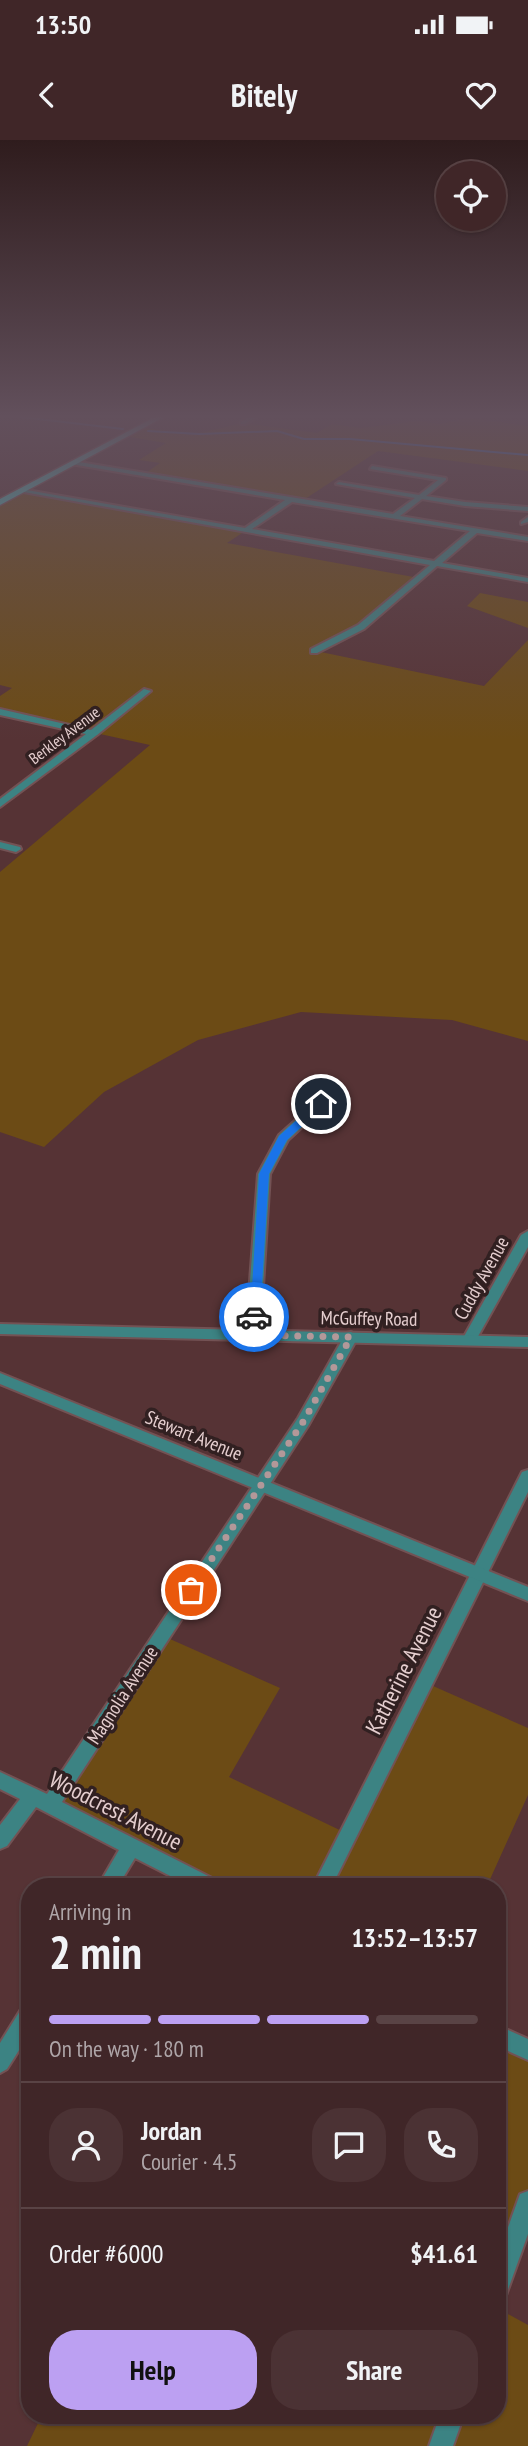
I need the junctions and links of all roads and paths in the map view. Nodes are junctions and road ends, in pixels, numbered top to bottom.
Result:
1 (209, 525) edge
2 (254, 525) edge
3 (445, 525) edge
4 (475, 530) junction
5 (245, 531) junction
6 (528, 539) edge
7 (435, 564) junction
8 (528, 580) edge
9 (314, 651) dead end
10 (147, 691) dead end
11 (0, 712) edge
12 (94, 733) junction
13 (0, 804) edge
14 (0, 845) edge
15 (16, 849) dead end
16 (321, 1104) dead end
17 (528, 1235) edge
18 (0, 1329) edge
19 (253, 1335) junction
20 (351, 1337) junction
21 (469, 1340) junction
22 (528, 1342) edge
23 (0, 1378) edge
24 (528, 1476) edge
25 (260, 1485) junction
26 (479, 1574) junction
27 (528, 1594) edge
28 (0, 1780) edge
29 (41, 1801) junction
30 (0, 1840) edge
31 (131, 1847) junction
32 (112, 1878) edge
33 (193, 1878) edge
34 (326, 1878) edge
35 (21, 2028) edge
36 (506, 2039) edge
37 (528, 2050) edge
38 (0, 2062) edge
39 (528, 2202) edge
40 (506, 2264) edge
41 (450, 2424) edge
42 (442, 2446) edge

1 - 5 street
2 - 5 street
3 - 4 street
4 - 6 street
4 - 7 street
5 - 7 street
7 - 8 street
7 - 9 street
10 - 12 street, Berkley Avenue
11 - 12 street
12 - 13 street, Berkley Avenue
14 - 15 street
16 - 19 street
17 - 21 street, Cuddy Avenue
18 - 19 street, McGuffey Road
19 - 20 street, McGuffey Road
20 - 21 street, McGuffey Road
20 - 25 street, Magnolia Avenue
21 - 22 street, McGuffey Road
23 - 25 street, Stewart Avenue
24 - 26 street, Katherine Avenue
25 - 26 street, Stewart Avenue
25 - 29 street, Magnolia Avenue
26 - 27 street, Stewart Avenue
26 - 34 street, Katherine Avenue
28 - 29 street, Woodcrest Avenue
29 - 30 street, Magnolia Avenue
29 - 31 street, Woodcrest Avenue
31 - 32 street
31 - 33 street, Woodcrest Avenue
35 - 38 street
36 - 37 street
39 - 40 street
41 - 42 street

